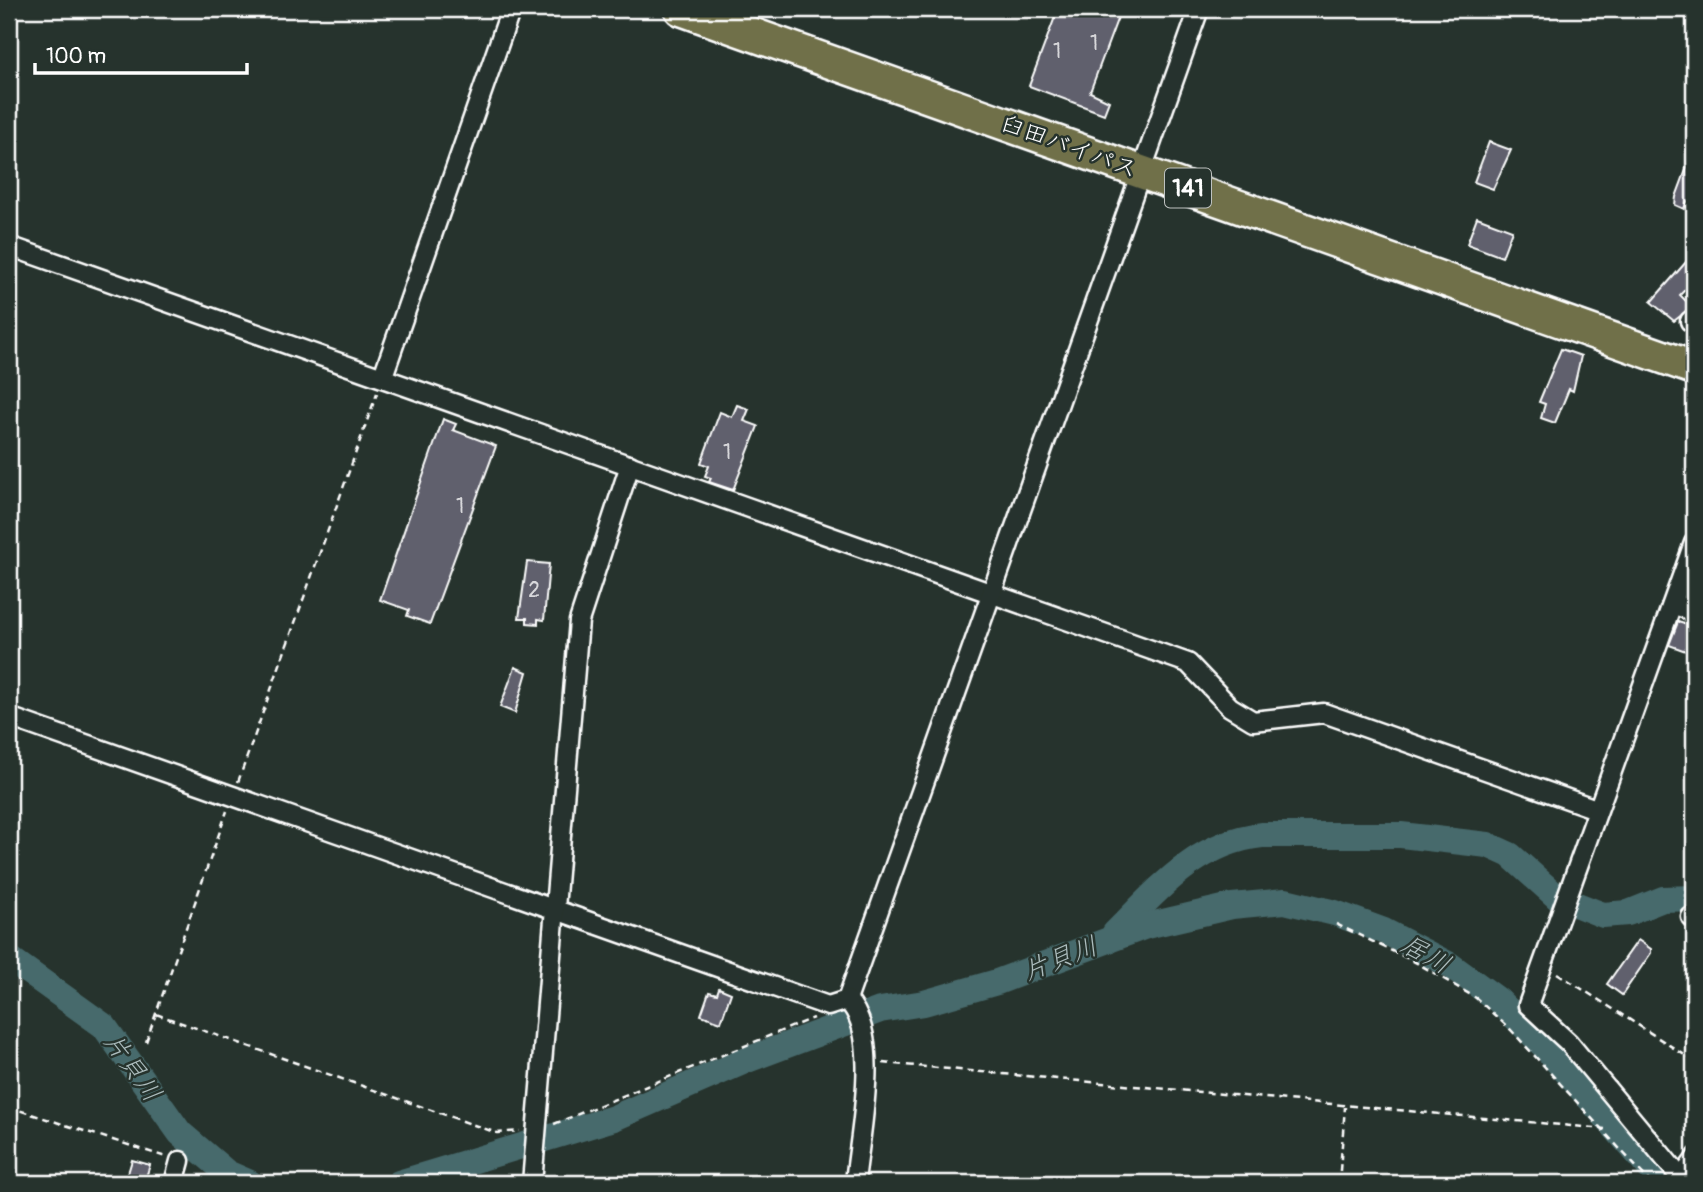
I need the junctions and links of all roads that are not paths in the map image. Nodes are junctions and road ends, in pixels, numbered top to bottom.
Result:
1 (512, 9) edge
2 (681, 9) edge
3 (746, 9) edge
4 (1199, 9) edge
5 (1145, 162) junction
6 (9, 246) edge
7 (1693, 328) edge
8 (1694, 368) edge
9 (383, 376) junction
10 (631, 465) junction
11 (1694, 543) edge
12 (991, 594) junction
13 (1674, 604) junction
14 (1694, 612) edge
15 (9, 717) edge
16 (1596, 809) junction
17 (555, 912) junction
18 (846, 1003) junction
19 (1694, 1153) edge
20 (532, 1177) edge
21 (1682, 1179) edge
22 (855, 1183) edge

1 - 9 street
2 - 5 highway, 臼田バイパス / 141
3 - 5 highway, 臼田バイパス / 141
4 - 5 street
5 - 7 highway, 臼田バイパス / 141
5 - 8 highway, 臼田バイパス / 141
5 - 12 street
6 - 9 street
9 - 10 street
10 - 12 street
10 - 17 street
11 - 13 street
12 - 16 street
12 - 18 street
13 - 14 street
13 - 16 street
15 - 17 street
16 - 21 street
17 - 18 street
17 - 20 street
18 - 22 street
19 - 21 lane

